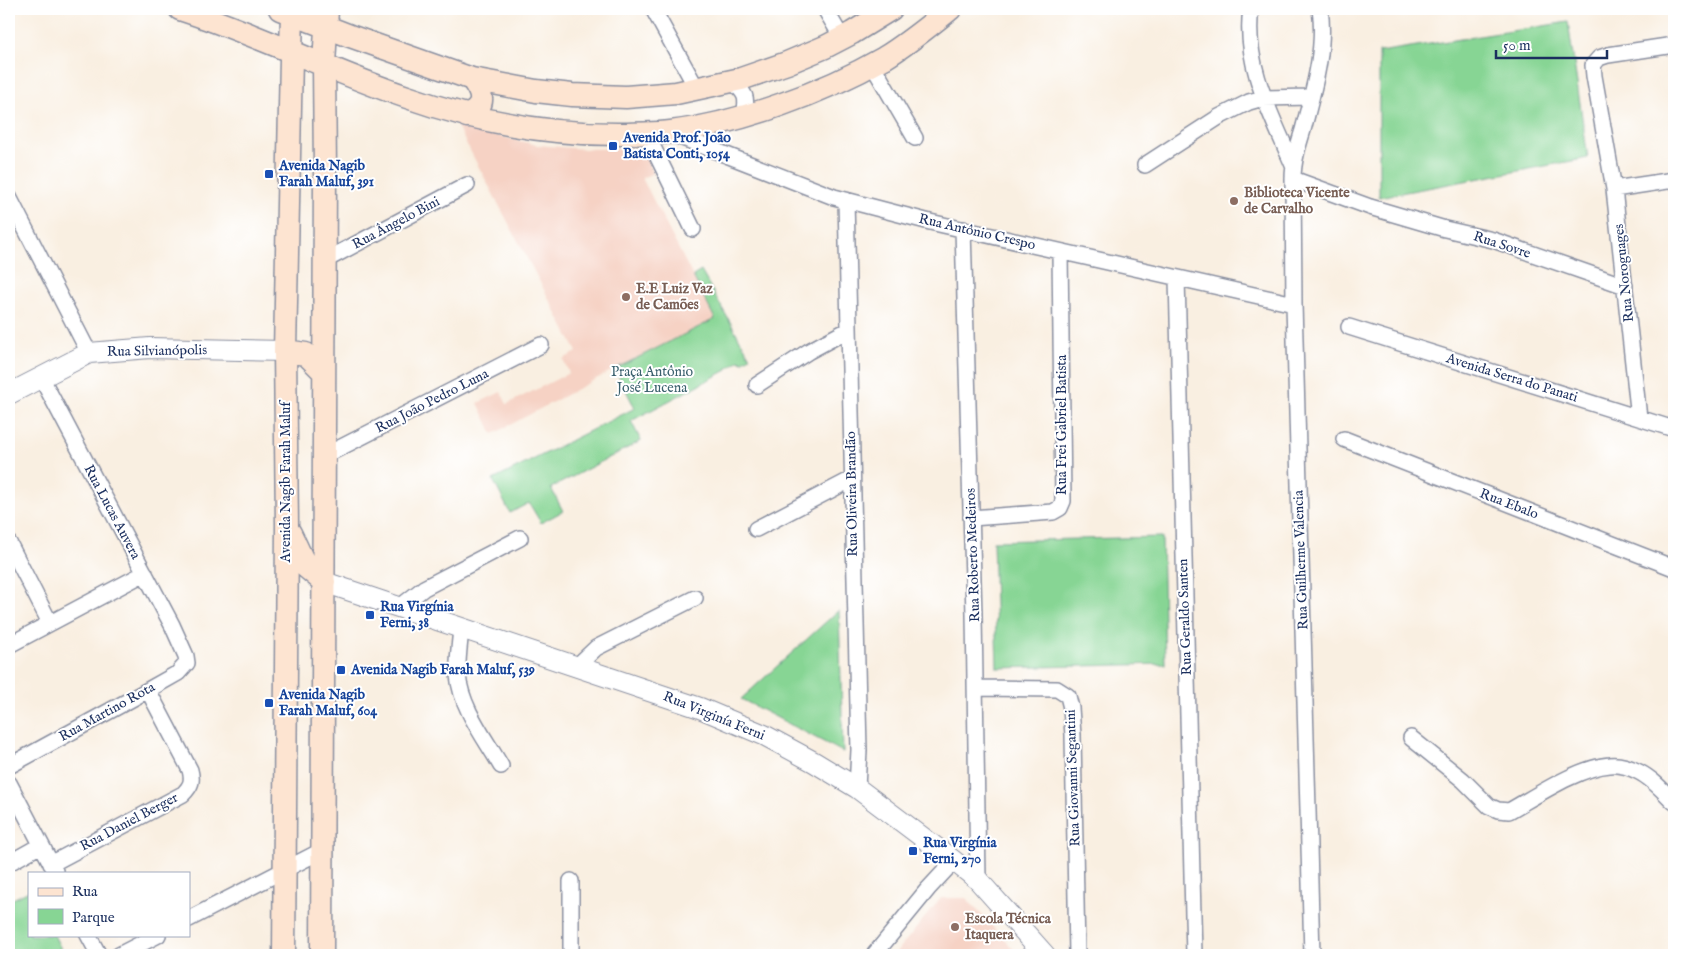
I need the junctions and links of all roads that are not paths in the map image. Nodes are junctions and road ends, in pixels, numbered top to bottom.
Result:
1 (180, 9) edge
2 (653, 9) edge
3 (825, 9) edge
4 (891, 9) edge
5 (950, 9) edge
6 (1251, 9) edge
7 (1320, 9) edge
8 (287, 10) edge
9 (327, 18) edge
10 (842, 38) junction
11 (1674, 45) edge
12 (290, 51) junction
13 (872, 64) junction
14 (324, 66) junction
15 (472, 79) junction
16 (731, 82) junction
17 (503, 86) junction
18 (697, 89) junction
19 (1311, 97) junction
20 (1263, 98) junction
21 (744, 115) junction
22 (467, 116) junction
23 (502, 124) junction
24 (669, 132) junction
25 (646, 133) junction
26 (915, 138) dead end
27 (1145, 165) dead end
28 (1293, 172) junction
29 (1674, 180) edge
30 (467, 185) dead end
31 (1614, 189) junction
32 (9, 197) edge
33 (846, 200) junction
34 (693, 229) dead end
35 (963, 230) junction
36 (1060, 252) junction
37 (324, 262) junction
38 (1177, 278) junction
39 (1625, 286) junction
40 (1294, 304) junction
41 (1349, 327) dead end
42 (848, 330) junction
43 (541, 345) dead end
44 (285, 351) junction
45 (89, 353) junction
46 (324, 372) junction
47 (41, 377) junction
48 (757, 385) dead end
49 (9, 394) edge
50 (1639, 418) junction
51 (1674, 429) edge
52 (1344, 439) dead end
53 (324, 456) junction
54 (852, 479) junction
55 (971, 518) junction
56 (287, 525) junction
57 (756, 529) dead end
58 (520, 538) dead end
59 (9, 543) edge
60 (1674, 568) edge
61 (145, 573) junction
62 (324, 582) junction
63 (695, 598) dead end
64 (400, 607) junction
65 (50, 623) junction
66 (461, 628) junction
67 (9, 645) edge
68 (182, 647) joint
69 (576, 667) junction
70 (975, 688) junction
71 (148, 690) junction
72 (1411, 738) dead end
73 (9, 766) edge
74 (501, 766) dead end
75 (9, 782) edge
76 (857, 788) junction
77 (1674, 802) edge
78 (41, 845) junction
79 (321, 850) junction
80 (954, 861) junction
81 (9, 862) edge
82 (54, 868) edge
83 (284, 869) junction
84 (978, 880) junction
85 (571, 881) dead end
86 (190, 918) edge
87 (89, 936) edge
88 (156, 936) edge
89 (99, 955) edge
90 (119, 955) edge
91 (284, 955) edge
92 (322, 955) edge
93 (571, 955) edge
94 (874, 955) edge
95 (1045, 955) edge
96 (1076, 955) edge
97 (1194, 955) edge
98 (1312, 955) edge

1 - 12 main road
2 - 18 street
3 - 10 street
4 - 10 main road
5 - 13 main road
6 - 20 street, Rua Guilherme Valencia
7 - 19 street, Rua Guilherme Valencia
8 - 9 main road
8 - 12 main road, Avenida Nagib Farah Maluf
9 - 14 main road
9 - 15 main road
10 - 16 main road
11 - 31 street, Rua Noroguages
12 - 14 main road
12 - 44 main road, Avenida Nagib Farah Maluf
13 - 21 main road
13 - 26 street
14 - 22 main road
14 - 37 main road
15 - 17 main road
15 - 22 main road
16 - 18 main road
16 - 21 street
17 - 18 main road
17 - 23 main road
19 - 20 street
19 - 28 street, Rua Guilherme Valencia
20 - 27 street
20 - 28 street, Rua Guilherme Valencia
21 - 24 main road
22 - 23 main road
23 - 25 main road
24 - 25 main road
24 - 33 street, Rua Antônio Crespo
25 - 34 street
28 - 39 street, Rua Sovre
28 - 40 street, Rua Guilherme Valencia
29 - 31 street
30 - 37 street, Rua Ângelo Bini
31 - 39 street, Rua Noroguages
32 - 45 street
33 - 35 street, Rua Antônio Crespo
33 - 42 street, Rua Oliveira Brandão
35 - 36 street, Rua Antônio Crespo
35 - 55 street, Rua Roberto Medeiros
36 - 38 street, Rua Antônio Crespo
36 - 55 street, Rua Frei Gabriel Batista
37 - 46 main road
38 - 40 street, Rua Antônio Crespo
38 - 97 street, Rua Geraldo Santen
39 - 50 street, Rua Noroguages
40 - 98 street, Rua Guilherme Valencia
41 - 50 street, Avenida Serra do Panati
42 - 48 street
42 - 54 street, Rua Oliveira Brandão
43 - 53 street, Rua João Pedro Luna
44 - 45 street, Rua Silvianópolis
44 - 46 main road
44 - 56 main road, Avenida Nagib Farah Maluf
45 - 47 street, Rua Silvianópolis
46 - 53 main road
47 - 49 street, Rua Silvianópolis
47 - 61 street, Rua Lucas Auvera
50 - 51 street, Avenida Serra do Panati
52 - 60 street, Rua Ebalo
53 - 62 main road
54 - 57 street
54 - 76 street, Rua Oliveira Brandão
55 - 70 street, Rua Roberto Medeiros
56 - 62 main road
56 - 83 main road, Avenida Nagib Farah Maluf
58 - 64 street
59 - 65 street
61 - 65 street
61 - 68 street, Rua Lucas Auvera
62 - 64 street, Rua Virginía Ferni
62 - 79 main road
63 - 69 street
64 - 66 street, Rua Virginía Ferni
65 - 67 street
66 - 69 street, Rua Virginía Ferni
66 - 74 street
68 - 71 street, Rua Martino Rota
69 - 76 street, Rua Virginía Ferni
70 - 84 street, Rua Roberto Medeiros
70 - 96 street, Rua Giovanni Segantini
71 - 73 street, Rua Martino Rota
71 - 82 street, Rua Daniel Berger
72 - 77 street
75 - 78 street
76 - 80 street, Rua Virginía Ferni
78 - 81 street
78 - 82 street
79 - 83 street
79 - 92 main road
80 - 84 street, Rua Virginía Ferni
80 - 94 street
83 - 86 street
83 - 91 main road, Avenida Nagib Farah Maluf
84 - 95 street, Rua Virginía Ferni
85 - 93 street
87 - 89 street
88 - 90 street

